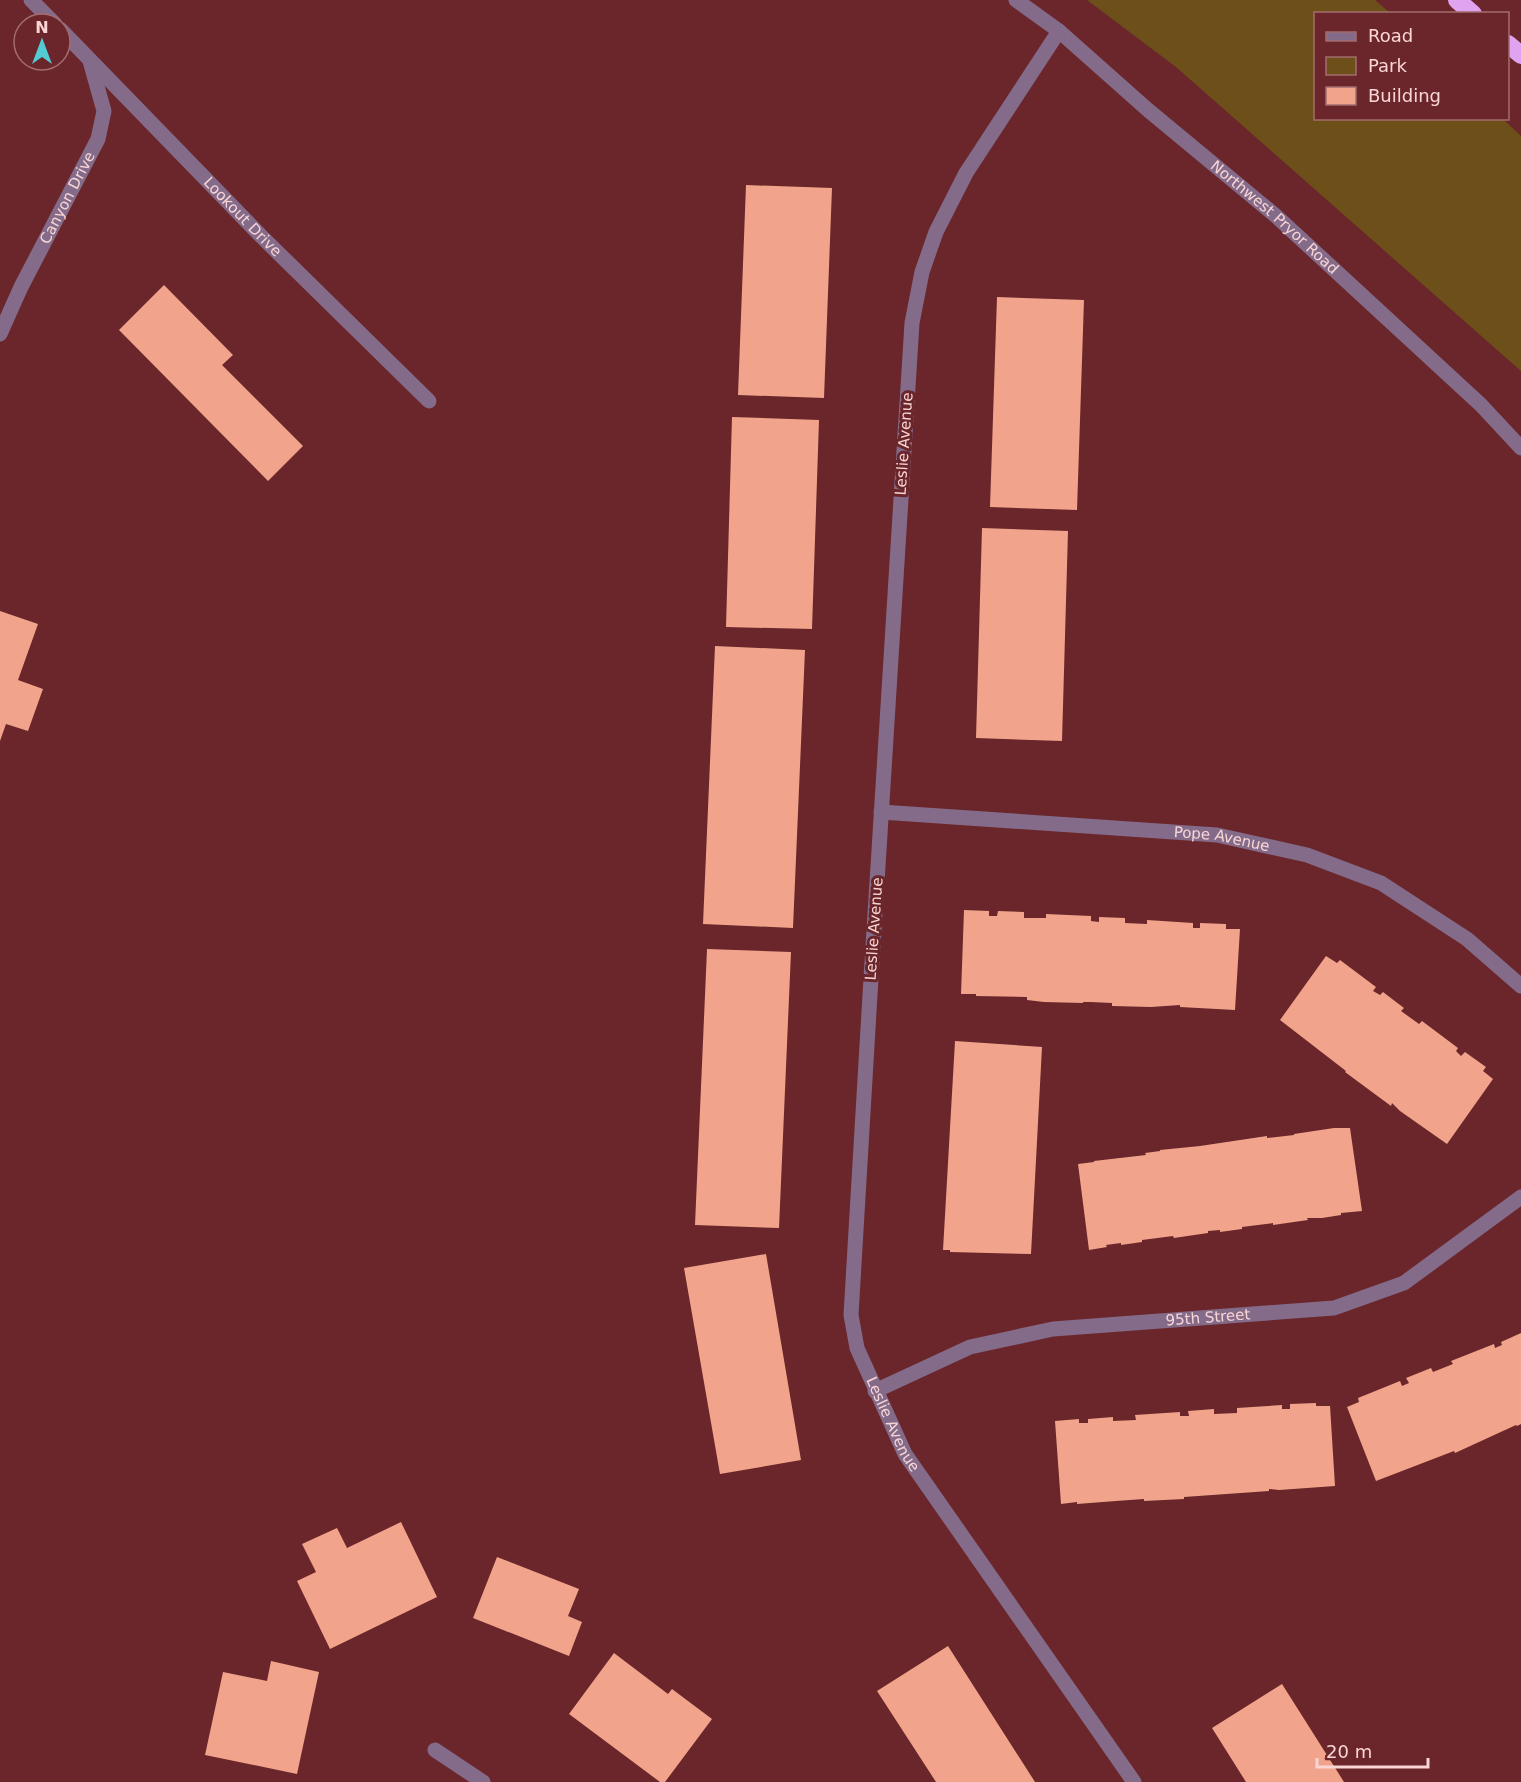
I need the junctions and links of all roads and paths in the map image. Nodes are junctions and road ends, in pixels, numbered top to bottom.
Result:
1 (31, 0) edge
2 (1016, 0) edge
3 (1457, 0) edge
4 (43, 12) edge
5 (1471, 12) edge
6 (1059, 31) junction
7 (72, 41) edge
8 (1509, 45) edge
9 (1521, 55) edge
10 (89, 58) junction
11 (0, 334) edge
12 (429, 401) dead end
13 (1521, 448) edge
14 (881, 812) junction
15 (1521, 986) edge
16 (1521, 1197) edge
17 (875, 1391) junction
18 (435, 1750) dead end
19 (483, 1782) edge
20 (1134, 1782) edge

1 - 4 street
2 - 6 street, Northwest Pryor Road
3 - 5 highway
6 - 13 street, Northwest Pryor Road
6 - 14 street, Leslie Avenue
7 - 10 street, Lookout Drive
8 - 9 highway
10 - 11 street, Canyon Drive
10 - 12 street, Lookout Drive
14 - 15 street, Pope Avenue
14 - 17 street, Leslie Avenue
16 - 17 street, 95th Street
17 - 20 street, Leslie Avenue
18 - 19 street

